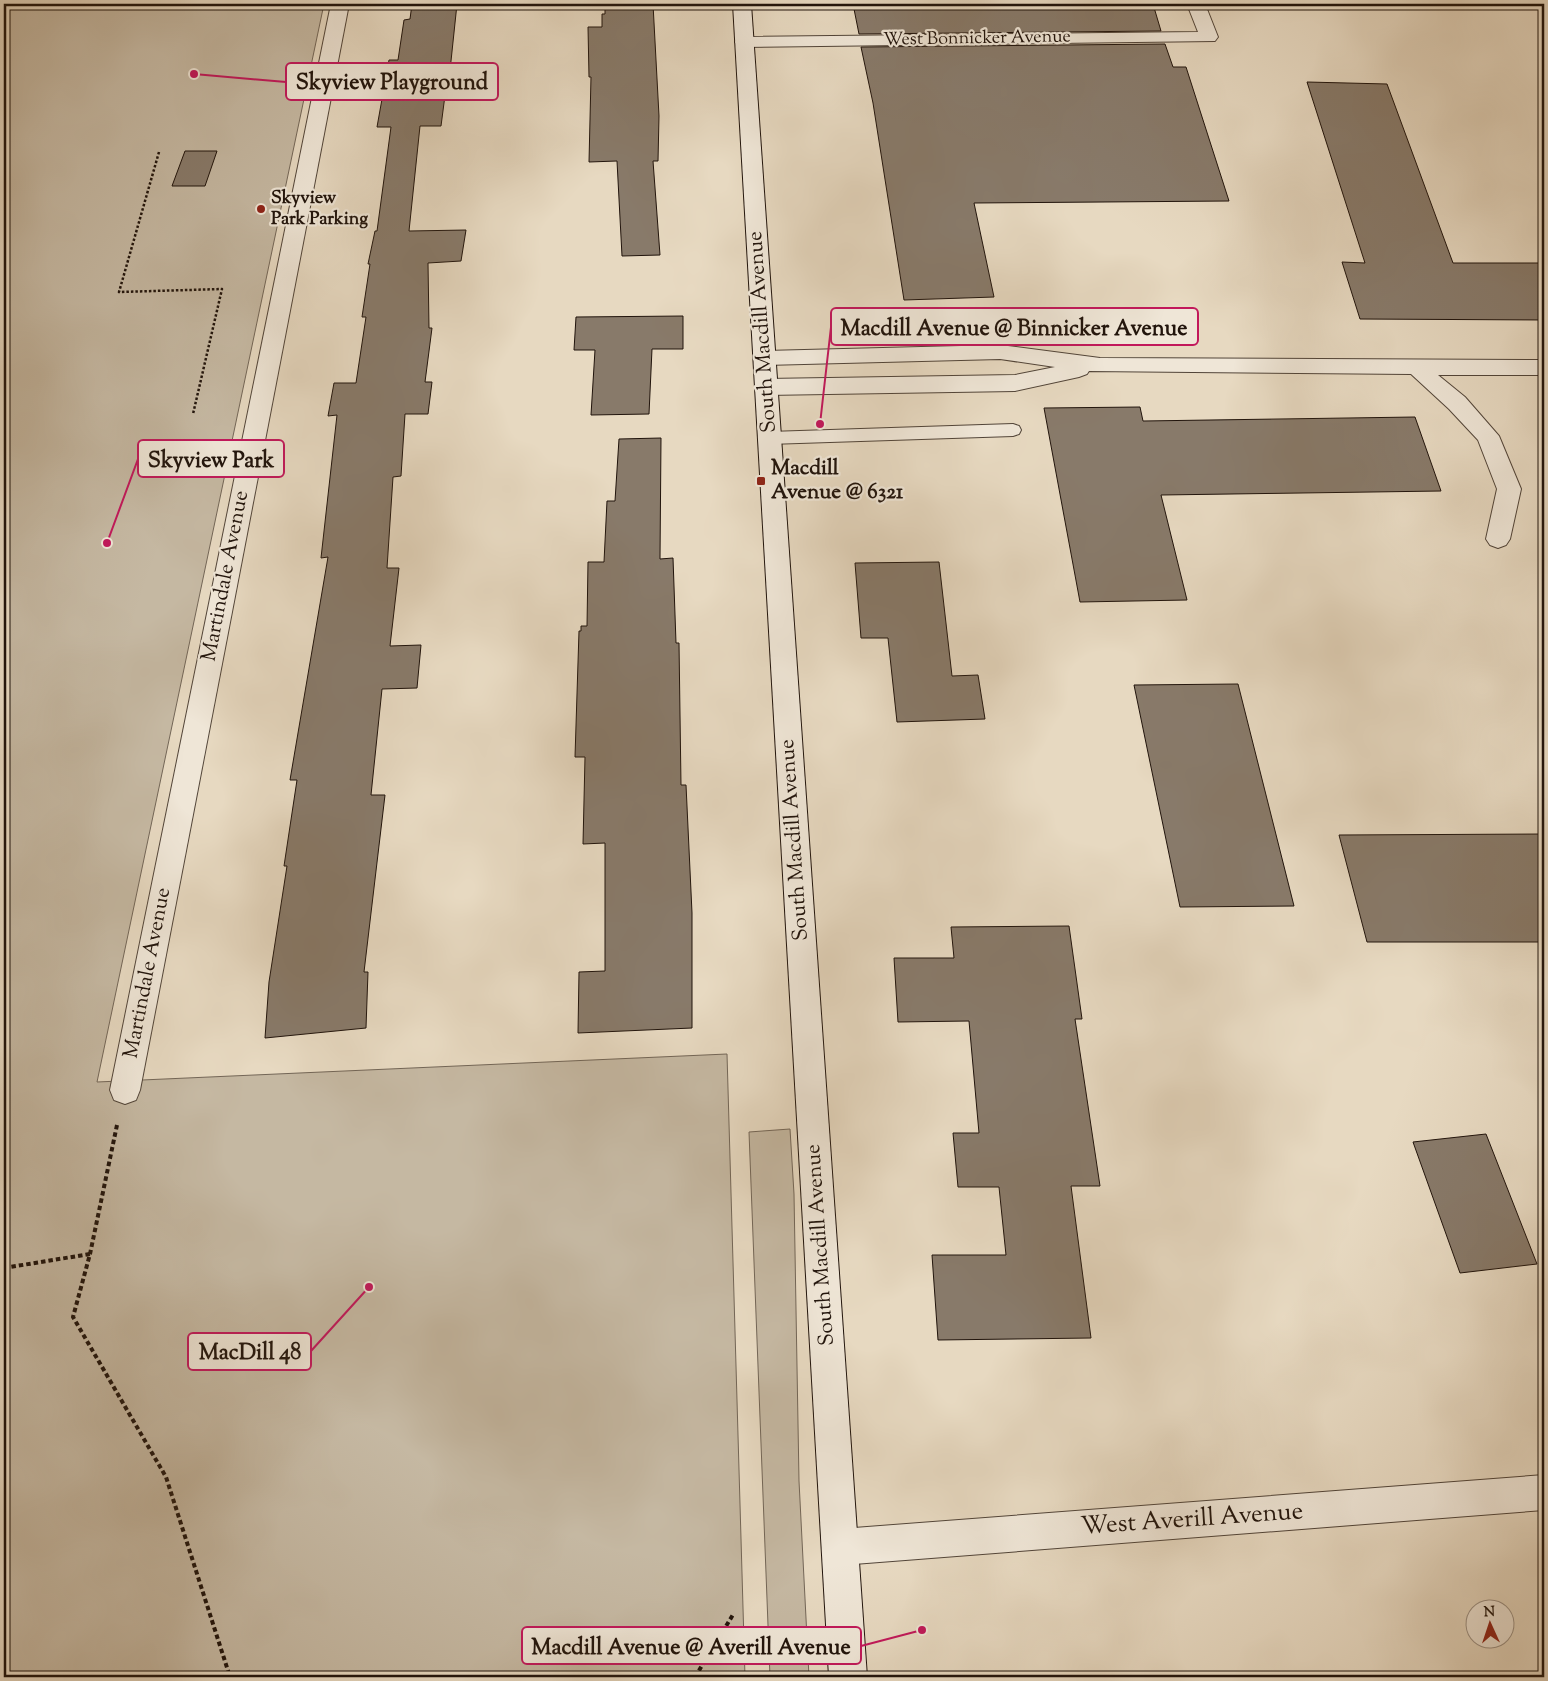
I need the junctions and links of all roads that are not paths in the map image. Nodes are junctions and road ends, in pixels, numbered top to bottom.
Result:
1 (340, 4) edge
2 (742, 4) edge
3 (1196, 4) edge
4 (744, 42) junction
5 (764, 358) junction
6 (1100, 364) junction
7 (1416, 367) junction
8 (1544, 367) edge
9 (766, 387) junction
10 (1013, 430) dead end
11 (769, 438) junction
12 (1498, 539) dead end
13 (125, 1090) road end
14 (1544, 1492) edge
15 (841, 1547) junction
16 (848, 1677) edge

1 - 13 street, Martindale Avenue
2 - 4 street, South Macdill Avenue
3 - 4 street, West Bonnicker Avenue
4 - 5 street, South Macdill Avenue
5 - 6 street
5 - 9 street, South Macdill Avenue
6 - 7 street
6 - 9 street
7 - 8 street
7 - 12 street
9 - 11 street, South Macdill Avenue
10 - 11 lane
11 - 15 street, South Macdill Avenue
14 - 15 street, West Averill Avenue
15 - 16 street, South Macdill Avenue

